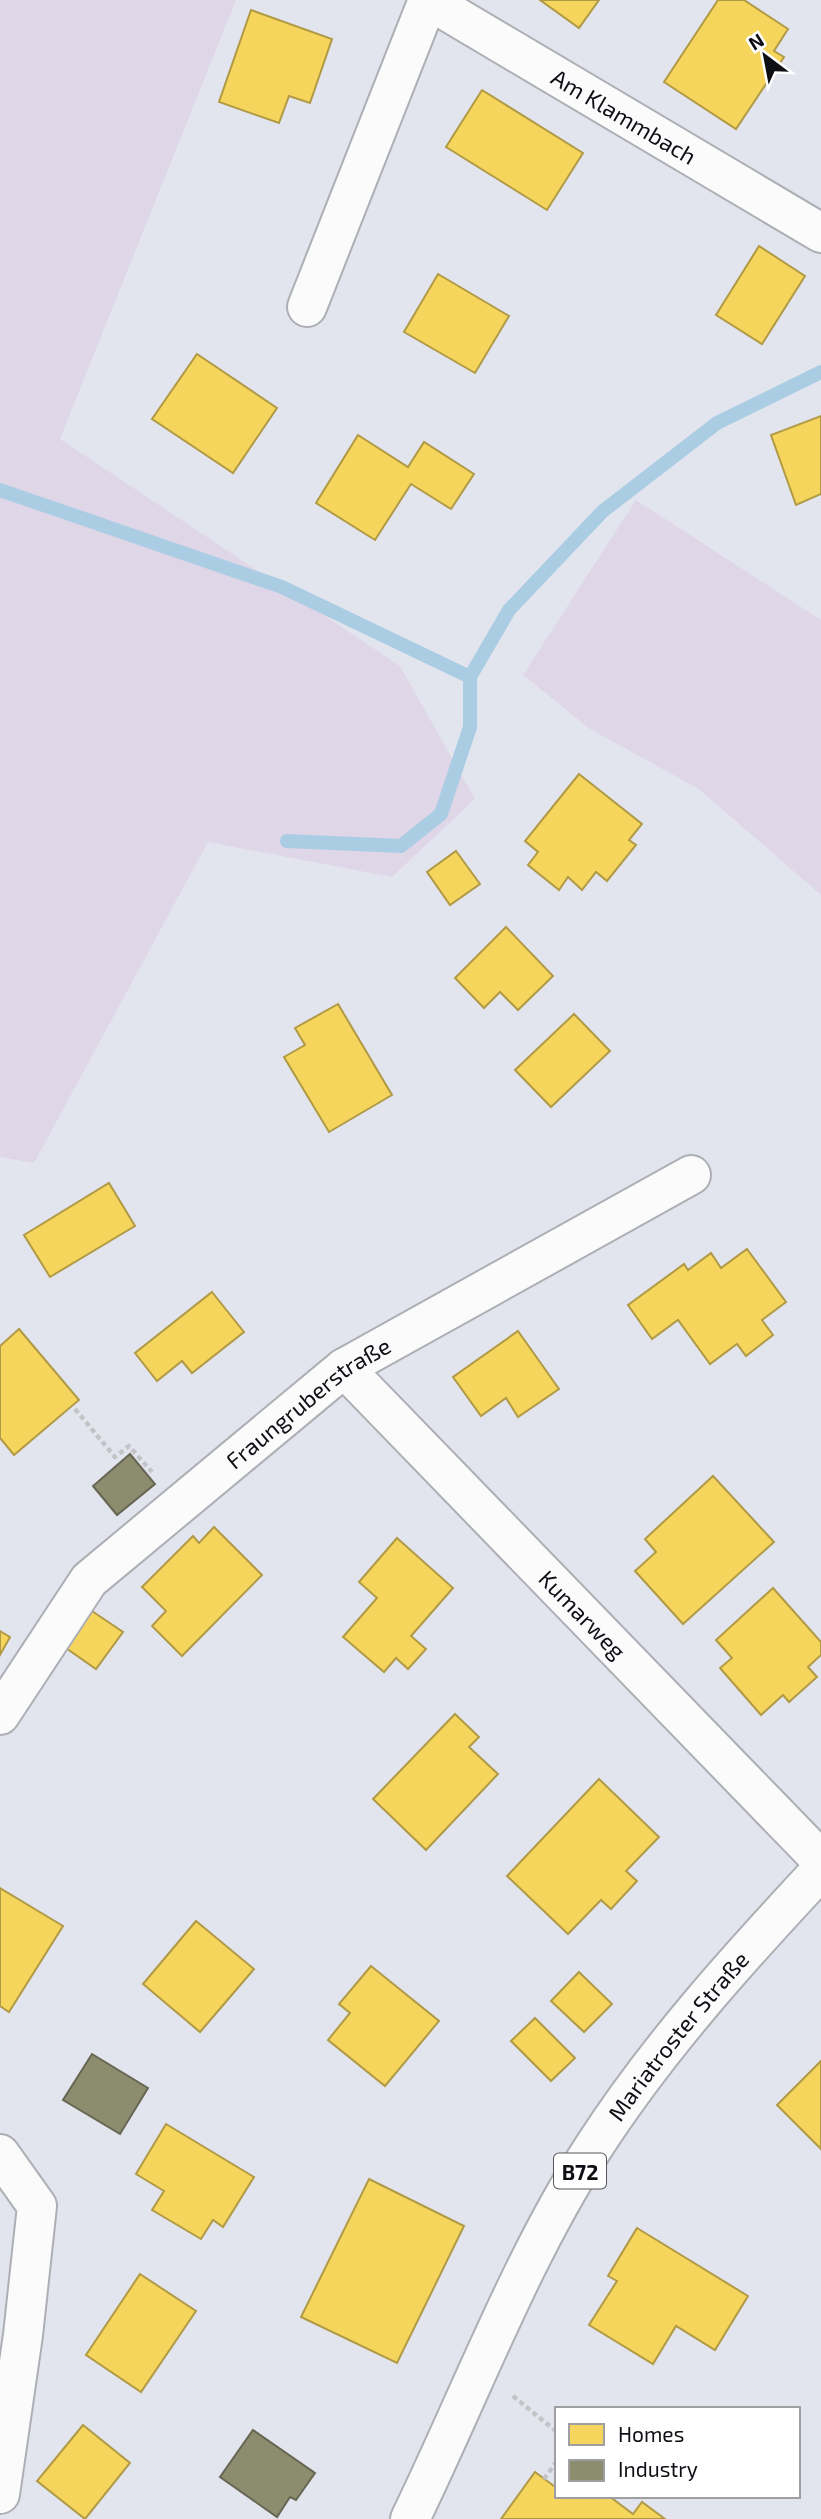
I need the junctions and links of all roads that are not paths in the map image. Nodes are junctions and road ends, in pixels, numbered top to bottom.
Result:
1 (428, 0) edge
2 (821, 233) edge
3 (307, 307) dead end
4 (691, 1175) dead end
5 (344, 1368) junction
6 (0, 1715) edge
7 (821, 1860) edge
8 (821, 1870) edge
9 (0, 2154) edge
10 (0, 2494) edge
11 (0, 2510) edge
12 (3, 2519) edge
13 (410, 2519) edge

1 - 2 street, Am Klammbach
1 - 3 street, Am Klammbach
4 - 5 street, Fraungruberstraße
5 - 6 street, Fraungruberstraße
5 - 7 street, Kumarweg
8 - 13 street, Mariatroster Straße / B72
9 - 10 street
11 - 12 street

